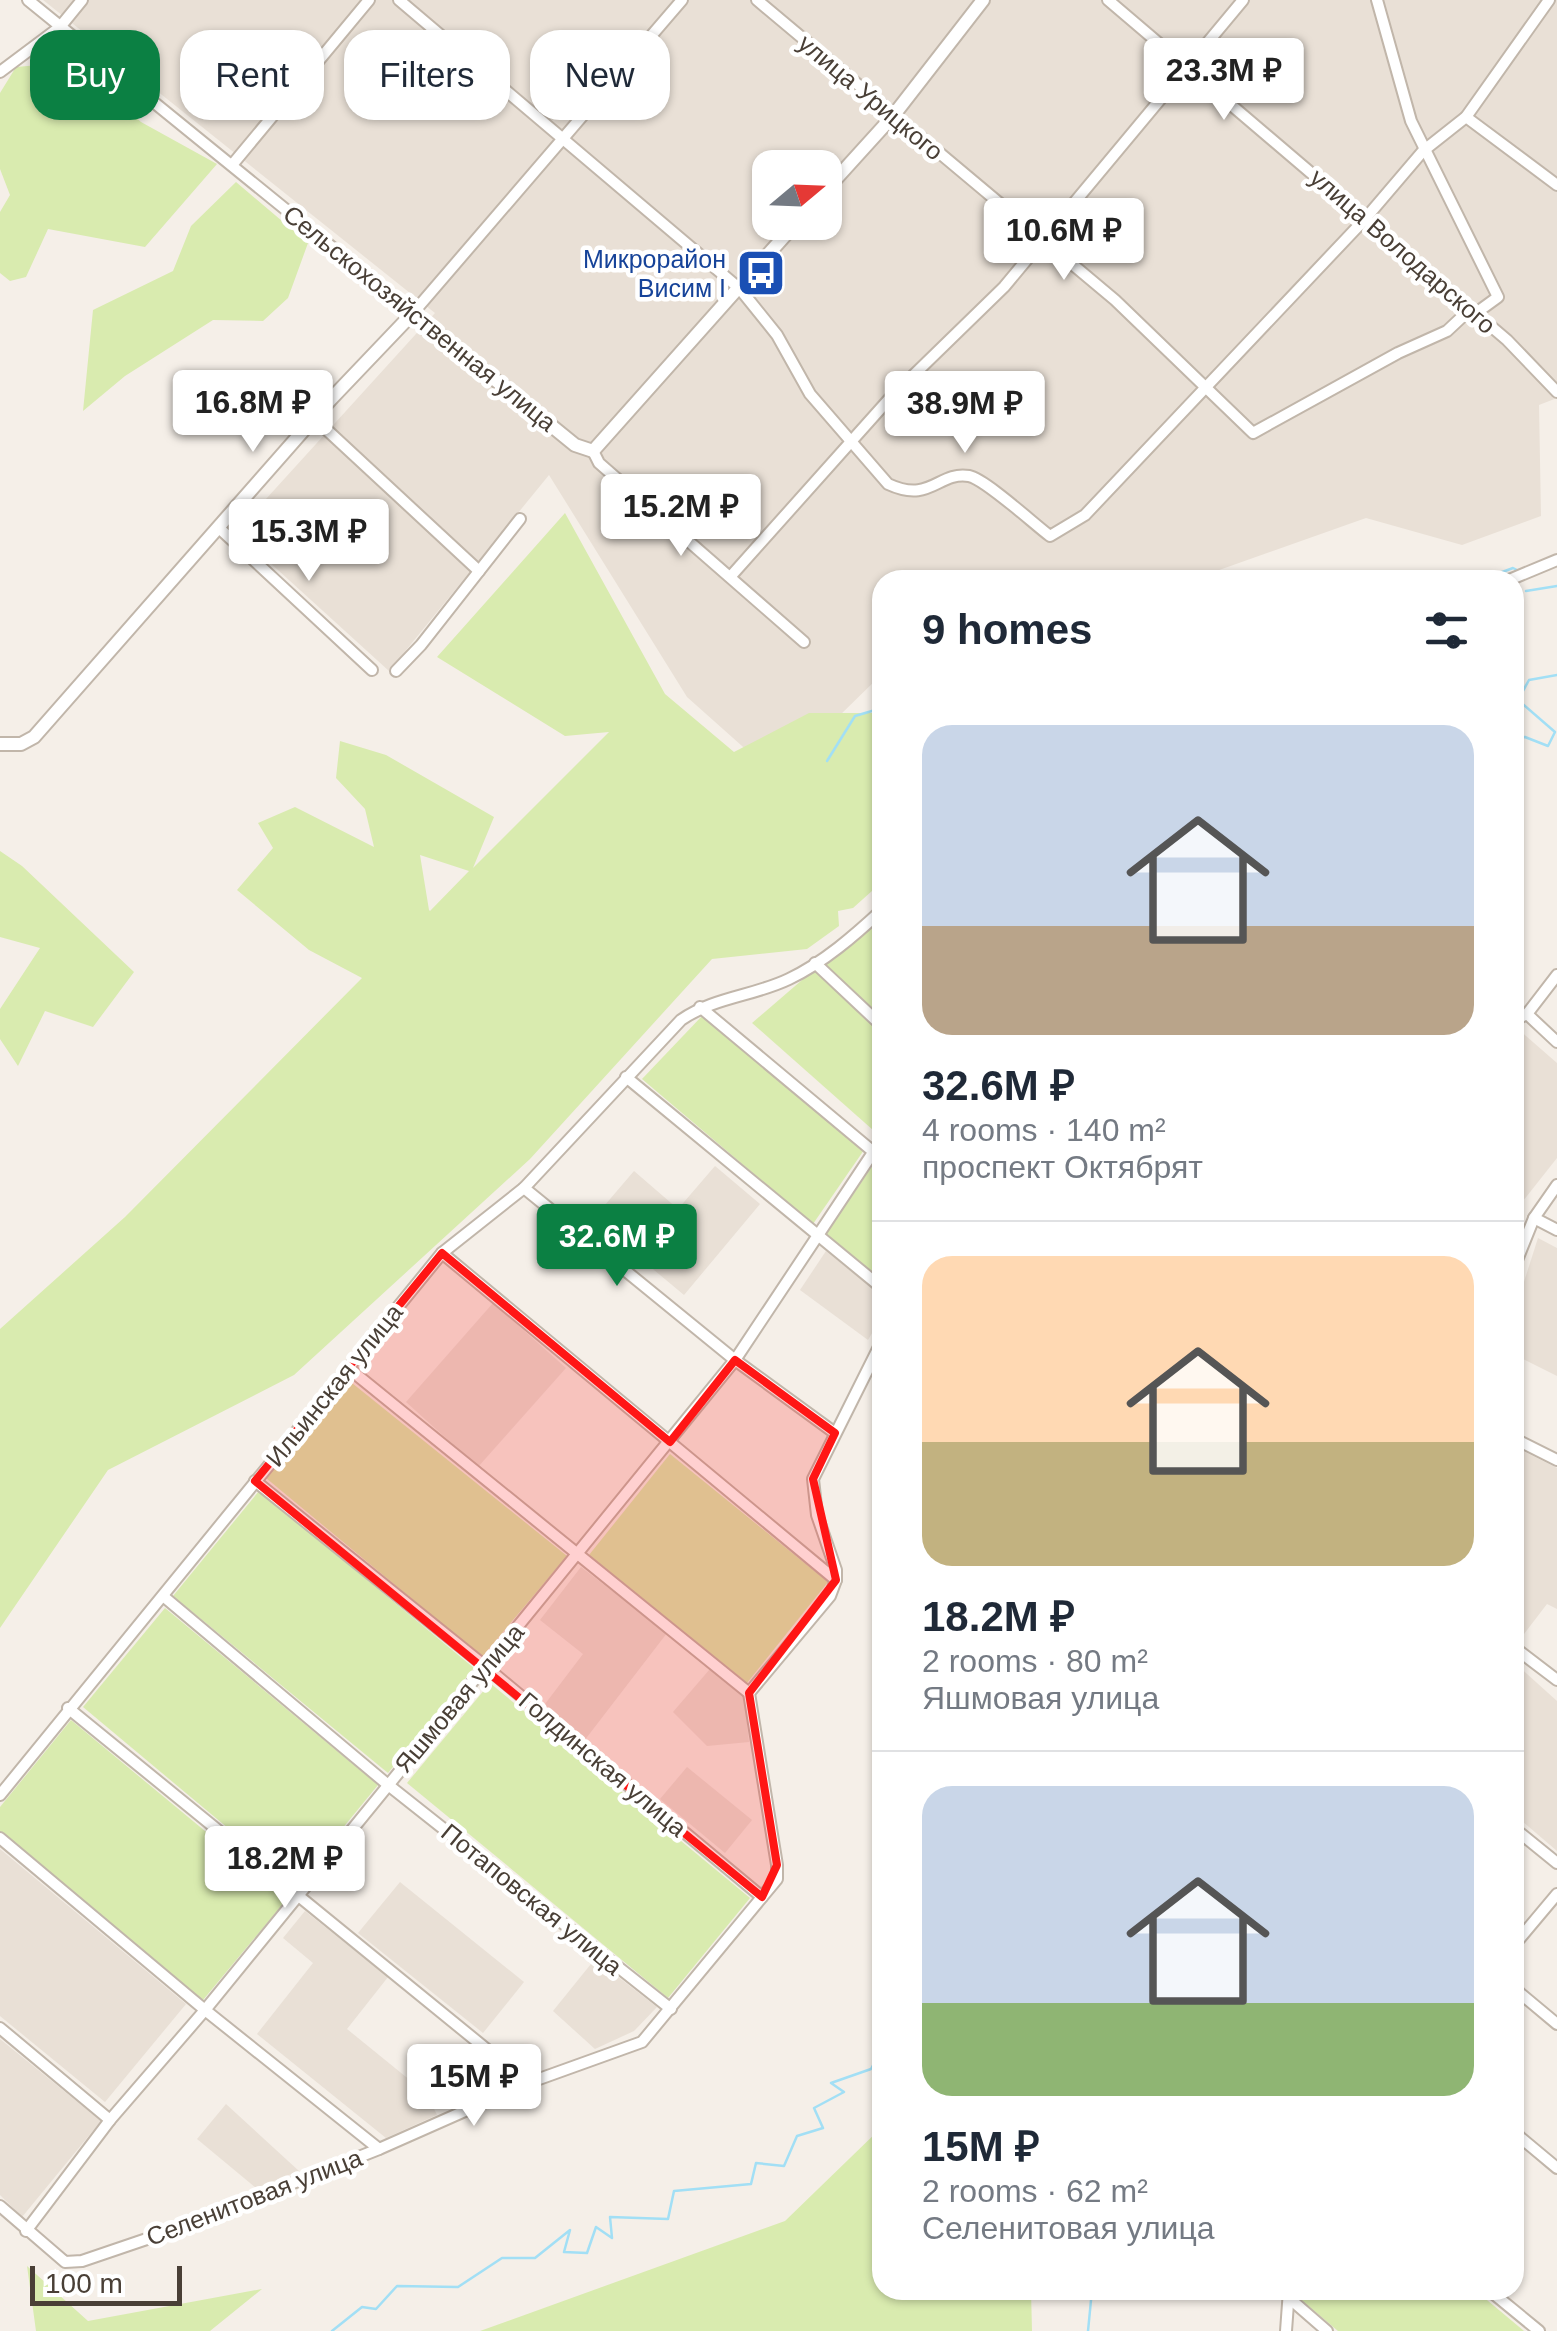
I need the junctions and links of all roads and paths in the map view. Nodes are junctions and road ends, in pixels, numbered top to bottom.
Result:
1 (28, 0) edge
2 (82, 0) edge
3 (369, 0) edge
4 (400, 0) edge
5 (682, 0) edge
6 (757, 0) edge
7 (983, 0) edge
8 (1108, 0) edge
9 (1242, 0) edge
10 (1377, 0) edge
11 (1549, 0) edge
12 (60, 27) junction
13 (1189, 66) junction
14 (0, 72) edge
15 (893, 116) junction
16 (1466, 117) junction
17 (564, 136) junction
18 (1423, 150) junction
19 (232, 165) junction
20 (842, 172) edge
21 (1557, 185) edge
22 (1365, 219) junction
23 (781, 240) edge
24 (1042, 240) junction
25 (740, 288) junction
26 (1472, 310) junction
27 (414, 313) junction
28 (1207, 386) junction
29 (1556, 393) edge
30 (314, 418) junction
31 (853, 442) junction
32 (593, 451) junction
33 (520, 519) dead end
34 (218, 527) junction
35 (1557, 560) edge
36 (479, 571) junction
37 (1524, 574) edge
38 (731, 576) junction
39 (804, 642) dead end
40 (372, 670) dead end
41 (396, 671) dead end
42 (0, 744) edge
43 (872, 918) edge
44 (815, 964) junction
45 (1557, 975) edge
46 (700, 1007) junction
47 (1527, 1014) junction
48 (1524, 1016) edge
49 (872, 1017) edge
50 (1557, 1042) edge
51 (626, 1077) junction
52 (872, 1150) joint
53 (1557, 1185) edge
54 (524, 1188) junction
55 (1534, 1218) junction
56 (1557, 1230) edge
57 (816, 1235) junction
58 (1524, 1243) edge
59 (442, 1253) junction
60 (872, 1280) edge
61 (735, 1360) junction
62 (872, 1361) edge
63 (347, 1367) junction
64 (835, 1433) junction
65 (670, 1442) junction
66 (1524, 1444) edge
67 (1557, 1460) edge
68 (255, 1481) junction
69 (577, 1556) junction
70 (836, 1580) junction
71 (163, 1596) junction
72 (1524, 1655) edge
73 (1557, 1662) edge
74 (486, 1667) junction
75 (1553, 1676) edge
76 (750, 1693) junction
77 (68, 1708) junction
78 (388, 1784) junction
79 (0, 1794) edge
80 (1524, 1836) edge
81 (0, 1838) edge
82 (1557, 1863) edge
83 (1557, 1894) edge
84 (298, 1896) junction
85 (762, 1897) junction
86 (1524, 1933) edge
87 (1524, 1996) edge
88 (671, 2009) junction
89 (205, 2010) junction
90 (1557, 2024) edge
91 (0, 2028) edge
92 (528, 2082) junction
93 (110, 2120) junction
94 (1524, 2140) edge
95 (379, 2150) junction
96 (1557, 2168) edge
97 (0, 2206) edge
98 (26, 2231) junction
99 (1289, 2300) edge
100 (1295, 2300) edge
101 (1501, 2300) edge
102 (1286, 2331) edge
103 (1327, 2331) edge
104 (1539, 2331) edge

1 - 12 street, Сельскохозяйственная улица
2 - 12 street
3 - 19 street
4 - 17 street
5 - 17 street
6 - 15 street, улица Урицкого
7 - 15 street
8 - 13 street, улица Володарского
9 - 13 street
10 - 18 street
11 - 16 street
12 - 14 street
12 - 19 street, Сельскохозяйственная улица
13 - 22 street, улица Володарского
13 - 24 street
15 - 20 street
15 - 24 street, улица Урицкого
16 - 18 street
16 - 21 street
17 - 25 street
17 - 27 street
18 - 22 street
18 - 26 street
19 - 27 street, Сельскохозяйственная улица
22 - 26 street, улица Володарского
22 - 28 street
23 - 25 street
24 - 28 street, улица Урицкого
24 - 31 street
25 - 31 street
25 - 32 street
26 - 28 street, улица Урицкого
26 - 29 street, улица Володарского
27 - 30 street
27 - 32 street, Сельскохозяйственная улица
28 - 31 street
30 - 34 street
30 - 36 street
31 - 38 street
32 - 38 street, Сельскохозяйственная улица
33 - 36 street
34 - 40 street
34 - 42 street
35 - 37 street
36 - 41 street
38 - 39 street, Сельскохозяйственная улица
43 - 44 street
44 - 46 street
44 - 49 street
45 - 47 street
46 - 51 street, Ильинская улица
46 - 52 street
47 - 48 street
47 - 50 street
51 - 54 street, Ильинская улица
51 - 57 street
52 - 57 street, Яшмовая улица
53 - 55 street
54 - 59 street, Ильинская улица
54 - 61 street
55 - 56 street
55 - 58 street
57 - 60 street
57 - 61 street, Яшмовая улица
59 - 63 street, Ильинская улица
59 - 65 street
61 - 64 street
61 - 65 street, Яшмовая улица
62 - 64 street
63 - 68 street, Ильинская улица
63 - 69 street
64 - 70 street
65 - 69 street, Яшмовая улица
65 - 70 street
66 - 67 street
68 - 71 street, Ильинская улица
68 - 74 street, Голдинская улица
69 - 74 street, Яшмовая улица
69 - 76 street
70 - 76 street
71 - 77 street, Ильинская улица
71 - 78 street, Потаповская улица
72 - 75 street
73 - 75 street
74 - 78 street, Яшмовая улица
74 - 85 street, Голдинская улица
76 - 85 street, Селенитовая улица
77 - 79 street, Ильинская улица
77 - 84 street
78 - 84 street, Яшмовая улица
78 - 88 street, Потаповская улица
80 - 82 street
81 - 89 street
83 - 86 street
84 - 89 street, Яшмовая улица
84 - 92 street
85 - 88 street, Селенитовая улица
87 - 90 street
88 - 92 street, Селенитовая улица
89 - 93 street, Яшмовая улица
89 - 95 street
91 - 93 street
92 - 95 street, Селенитовая улица
93 - 98 street, Яшмовая улица
94 - 96 street
95 - 98 street, Селенитовая улица
97 - 98 street
99 - 102 street
100 - 103 street
101 - 104 street

